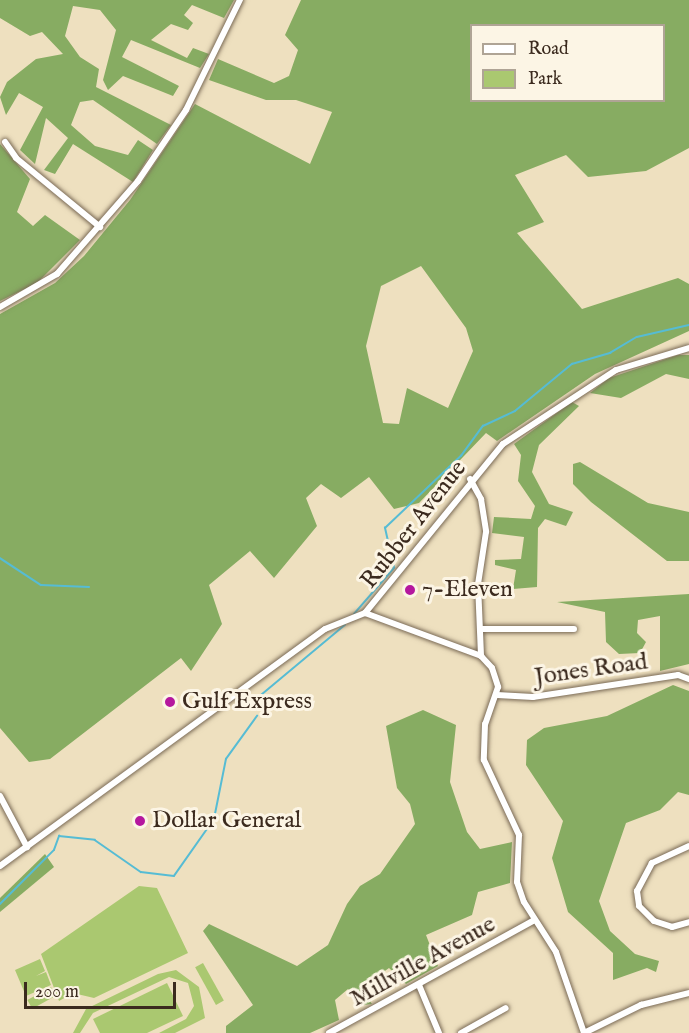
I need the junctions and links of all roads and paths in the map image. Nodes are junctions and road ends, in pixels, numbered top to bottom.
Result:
1 (240, 0) edge
2 (5, 142) dead end
3 (100, 227) junction
4 (0, 307) edge
5 (689, 348) edge
6 (470, 479) junction
7 (363, 613) junction
8 (480, 629) junction
9 (574, 629) dead end
10 (481, 656) junction
11 (689, 673) edge
12 (678, 675) junction
13 (689, 679) edge
14 (497, 695) junction
15 (0, 796) edge
16 (689, 846) edge
17 (27, 847) junction
18 (0, 866) edge
19 (533, 921) junction
20 (689, 922) edge
21 (418, 985) junction
22 (689, 993) edge
23 (506, 1008) dead end
24 (329, 1033) edge
25 (439, 1033) edge
26 (461, 1033) edge
27 (584, 1033) edge

1 - 3 street
2 - 3 street
3 - 4 street
5 - 6 street, Rubber Avenue
6 - 7 street, Rubber Avenue
6 - 8 street
7 - 10 street
7 - 17 street, Rubber Avenue
8 - 9 street
8 - 10 street
10 - 14 street
11 - 12 street
12 - 13 street, Jones Road
12 - 14 street, Jones Road
14 - 19 street
15 - 17 street
16 - 20 street
17 - 18 street, Rubber Avenue
19 - 21 street, Millville Avenue
19 - 27 street
21 - 24 street, Millville Avenue
21 - 25 street
22 - 27 street
23 - 26 street

